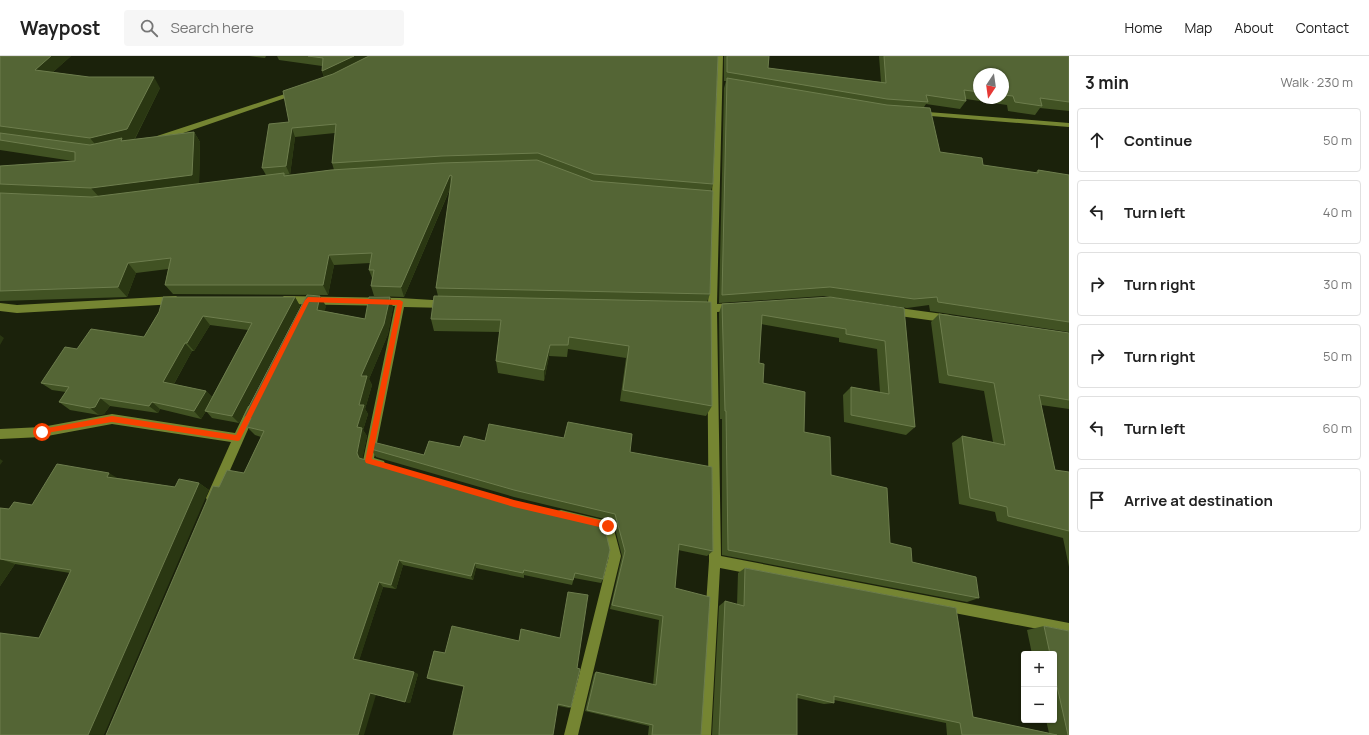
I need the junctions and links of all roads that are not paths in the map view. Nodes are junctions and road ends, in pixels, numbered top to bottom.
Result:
1 (720, 56) edge
2 (302, 90) edge
3 (913, 113) edge
4 (1069, 125) edge
5 (151, 140) edge
6 (186, 300) edge
7 (277, 300) edge
8 (308, 300) junction
9 (400, 302) junction
10 (455, 304) edge
11 (743, 306) edge
12 (0, 307) edge
13 (689, 309) edge
14 (712, 309) junction
15 (879, 309) edge
16 (301, 314) edge
17 (957, 320) edge
18 (259, 396) edge
19 (0, 434) edge
20 (238, 438) junction
21 (391, 468) edge
22 (207, 510) edge
23 (550, 512) edge
24 (715, 561) junction
25 (1069, 629) edge
26 (571, 735) edge
27 (704, 735) edge

1 - 14 street
2 - 5 street
3 - 4 street
6 - 12 street
7 - 8 street
8 - 9 street
8 - 16 street
9 - 10 street
9 - 21 street
11 - 14 street
13 - 14 street
14 - 24 street
15 - 17 street
18 - 20 street
19 - 20 street
20 - 22 street
23 - 26 street
24 - 25 street
24 - 27 street

